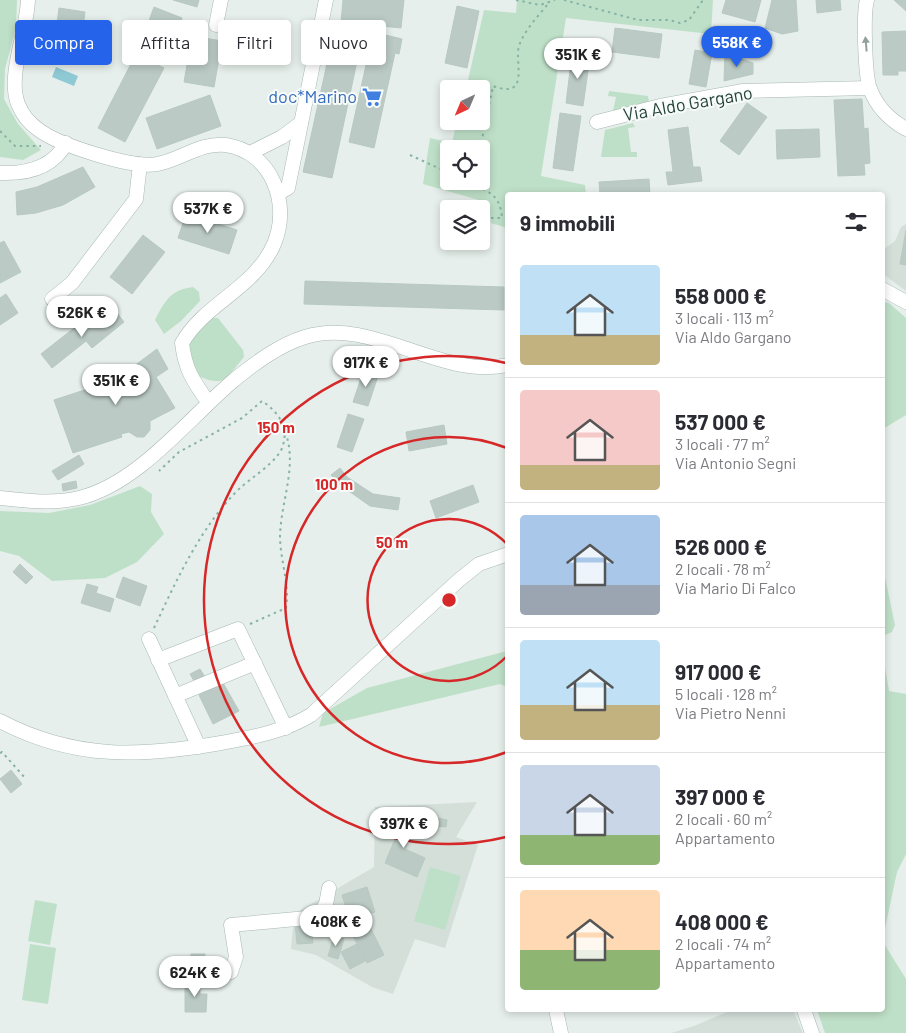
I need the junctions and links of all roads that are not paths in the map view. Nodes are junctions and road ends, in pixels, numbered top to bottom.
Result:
1 (28, 0) edge
2 (221, 0) edge
3 (326, 0) edge
4 (867, 0) edge
5 (216, 25) dead end
6 (870, 88) junction
7 (597, 122) dead end
8 (301, 123) junction
9 (906, 130) edge
10 (278, 139) junction
11 (66, 143) junction
12 (295, 148) junction
13 (250, 153) junction
14 (140, 164) junction
15 (0, 173) edge
16 (279, 193) junction
17 (885, 291) edge
18 (52, 299) dead end
19 (906, 302) edge
20 (505, 365) edge
21 (208, 402) junction
22 (0, 498) edge
23 (505, 555) edge
24 (149, 639) road end
25 (158, 660) junction
26 (255, 662) junction
27 (175, 696) junction
28 (0, 721) edge
29 (286, 728) junction
30 (199, 747) junction
31 (329, 888) dead end
32 (202, 974) dead end
33 (556, 1012) edge
34 (805, 1012) edge
35 (558, 1030) edge
36 (812, 1033) edge

1 - 11 street
2 - 5 street
3 - 8 street
6 -> 4 street
6 - 7 street, Via Aldo Gargano
6 - 9 street
8 - 10 street
8 - 12 street
10 - 12 street
10 - 13 street
11 - 14 street
11 - 15 street
12 - 16 street
13 - 14 street
13 - 16 street
14 - 18 street
16 - 21 street
17 - 19 street
20 - 21 street
21 - 22 street
23 - 29 street
24 - 25 street
25 - 26 street
25 - 27 street
26 - 27 street
26 - 29 street
27 - 30 street
28 - 30 street
29 - 30 street
31 - 32 street
33 - 35 street
34 - 36 street

